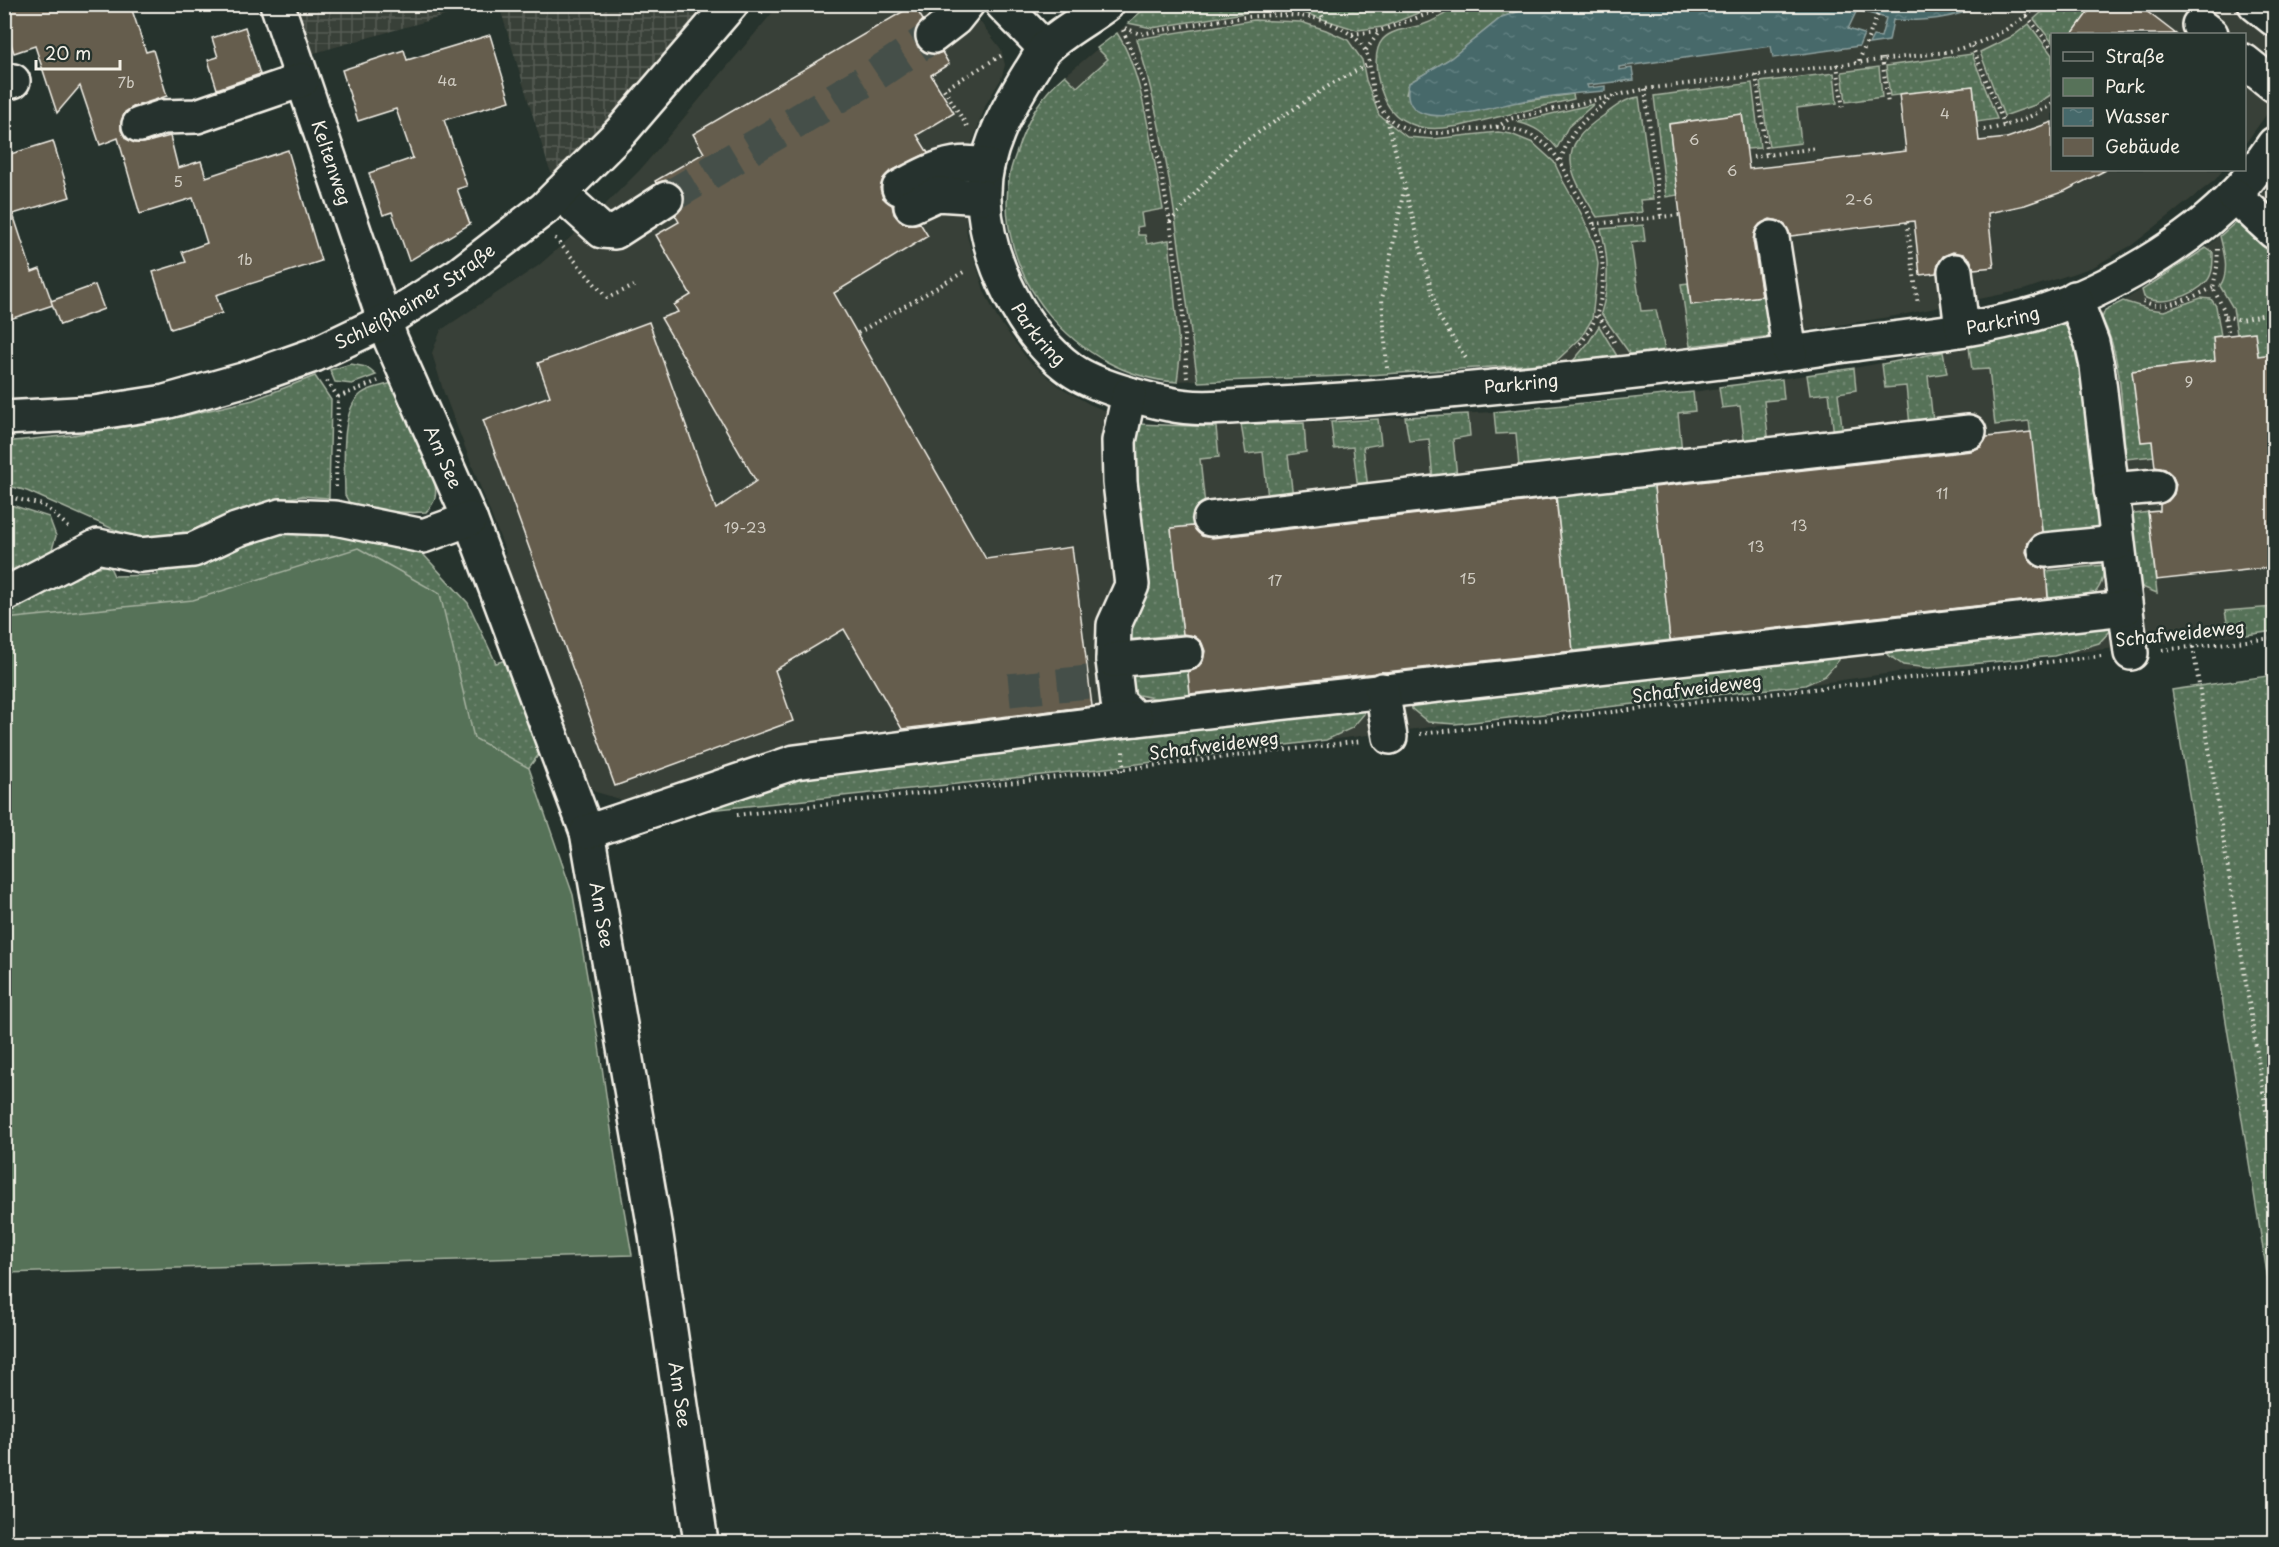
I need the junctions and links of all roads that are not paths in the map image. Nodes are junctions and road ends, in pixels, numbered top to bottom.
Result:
1 (277, 4) edge
2 (731, 4) edge
3 (967, 4) edge
4 (1002, 4) edge
5 (1107, 4) edge
6 (2255, 4) edge
7 (2274, 20) edge
8 (933, 36) tunnel mouth
9 (1045, 48) junction
10 (2246, 63) edge
11 (302, 80) junction
12 (2274, 85) edge
13 (139, 125) dead end
14 (2274, 144) edge
15 (985, 182) junction
16 (560, 193) junction
17 (2234, 195) junction
18 (905, 197) dead end
19 (666, 199) tunnel mouth
20 (2274, 232) edge
21 (1772, 238) dead end
22 (1955, 271) dead end
23 (2075, 298) junction
24 (385, 321) junction
25 (1962, 329) junction
26 (1790, 353) junction
27 (1129, 394) junction
28 (4, 418) edge
29 (1969, 432) dead end
30 (2157, 486) dead end
31 (2111, 490) junction
32 (470, 519) junction
33 (1210, 519) dead end
34 (2117, 543) junction
35 (2045, 550) dead end
36 (4, 595) edge
37 (2125, 608) junction
38 (1186, 653) dead end
39 (2132, 653) road end
40 (1106, 674) junction
41 (1382, 690) junction
42 (1136, 719) junction
43 (1390, 737) road end
44 (586, 832) junction
45 (701, 1542) edge

1 - 11 street, Keltenweg
2 - 16 street, Schleißheimer Straße
3 - 8 street
4 - 9 street
5 - 9 street, Parkring
6 - 7 street
9 - 15 street, Parkring
10 - 12 street
11 - 13 street
11 - 24 street, Keltenweg
14 - 17 street, Parkring
15 - 18 street
15 - 27 street, Parkring
16 - 19 street
16 - 24 street, Schleißheimer Straße
17 - 20 street
17 - 23 street, Parkring
21 - 26 street
22 - 25 street
23 - 25 street, Parkring
23 - 31 street
24 - 28 street, Schleißheimer Straße
24 - 32 street, Am See
25 - 26 street, Parkring
26 - 27 street, Parkring
27 - 40 street
29 - 33 street
30 - 31 street
31 - 34 street
32 - 36 street
32 - 44 street, Am See
34 - 35 street
34 - 37 street
37 - 39 street
37 - 41 street
38 - 40 street
40 - 42 street
41 - 42 street
41 - 43 street
42 - 44 street
44 - 45 street, Am See

